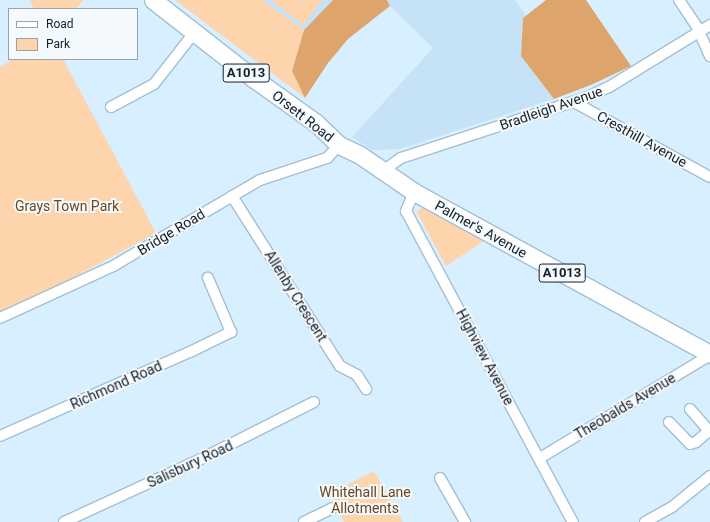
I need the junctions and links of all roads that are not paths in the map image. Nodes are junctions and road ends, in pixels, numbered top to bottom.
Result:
1 (153, 0) edge
2 (679, 0) edge
3 (710, 26) edge
4 (700, 32) junction
5 (194, 33) junction
6 (710, 56) edge
7 (574, 102) junction
8 (111, 107) dead end
9 (339, 145) junction
10 (383, 171) junction
11 (710, 177) edge
12 (414, 192) junction
13 (232, 196) junction
14 (208, 278) dead end
15 (0, 318) edge
16 (710, 354) edge
17 (366, 389) dead end
18 (314, 402) dead end
19 (690, 409) dead end
20 (669, 422) dead end
21 (710, 430) edge
22 (0, 436) edge
23 (540, 458) junction
24 (710, 476) edge
25 (440, 478) dead end
26 (333, 508) dead end
27 (64, 522) edge
28 (304, 522) edge
29 (464, 522) edge
30 (573, 522) edge
31 (645, 522) edge

1 - 5 main road, Orsett Road / A1013
2 - 4 street
3 - 4 street, Bradleigh Avenue
4 - 6 street
4 - 7 street, Bradleigh Avenue
5 - 8 street
5 - 9 main road, Orsett Road / A1013
7 - 10 street, Bradleigh Avenue
7 - 11 street, Cresthill Avenue
9 - 10 main road, Palmer's Avenue / A1013
9 - 13 street, Bridge Road
10 - 12 main road, Palmer's Avenue / A1013
12 - 16 main road, Palmer's Avenue / A1013
12 - 23 street, Highview Avenue
13 - 15 street, Bridge Road
13 - 17 street, Allenby Crescent
14 - 22 street, Richmond Road
16 - 23 street, Theobalds Avenue
18 - 27 street, Salisbury Road
19 - 21 street
20 - 21 street
23 - 30 street, Highview Avenue
24 - 31 street
25 - 29 street
26 - 28 street

